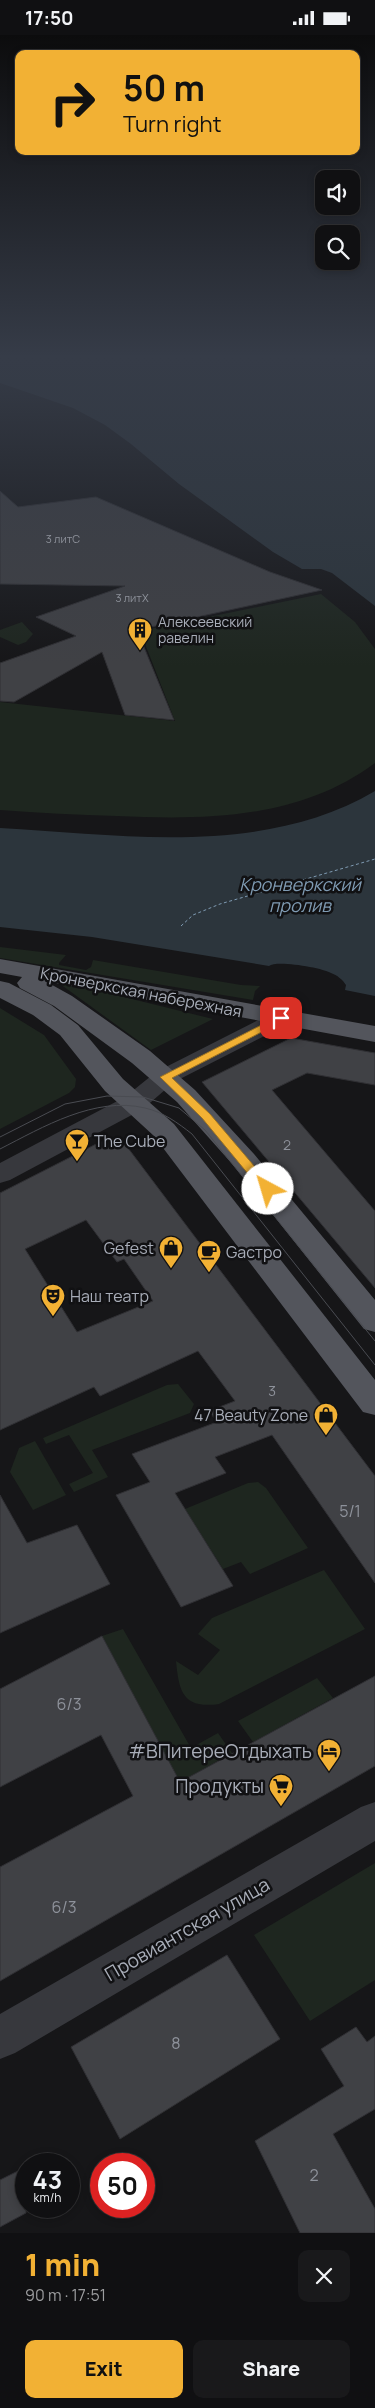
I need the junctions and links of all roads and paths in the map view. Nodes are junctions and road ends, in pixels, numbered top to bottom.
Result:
1 (0, 965) edge
2 (0, 970) edge
3 (0, 988) edge
4 (281, 1018) junction
5 (375, 1034) edge
6 (165, 1077) junction
7 (134, 1103) junction
8 (0, 1174) edge
9 (375, 1321) edge
10 (375, 1401) edge
11 (375, 1819) edge
12 (0, 2038) edge

1 - 4 main road, Кронверкская набережная
2 - 6 main road
3 - 7 main road
4 - 5 main road, Кронверкская набережная
4 - 6 street
6 - 7 street
6 - 9 main road
7 - 8 street
7 - 10 main road
11 - 12 street, Провиантская улица

